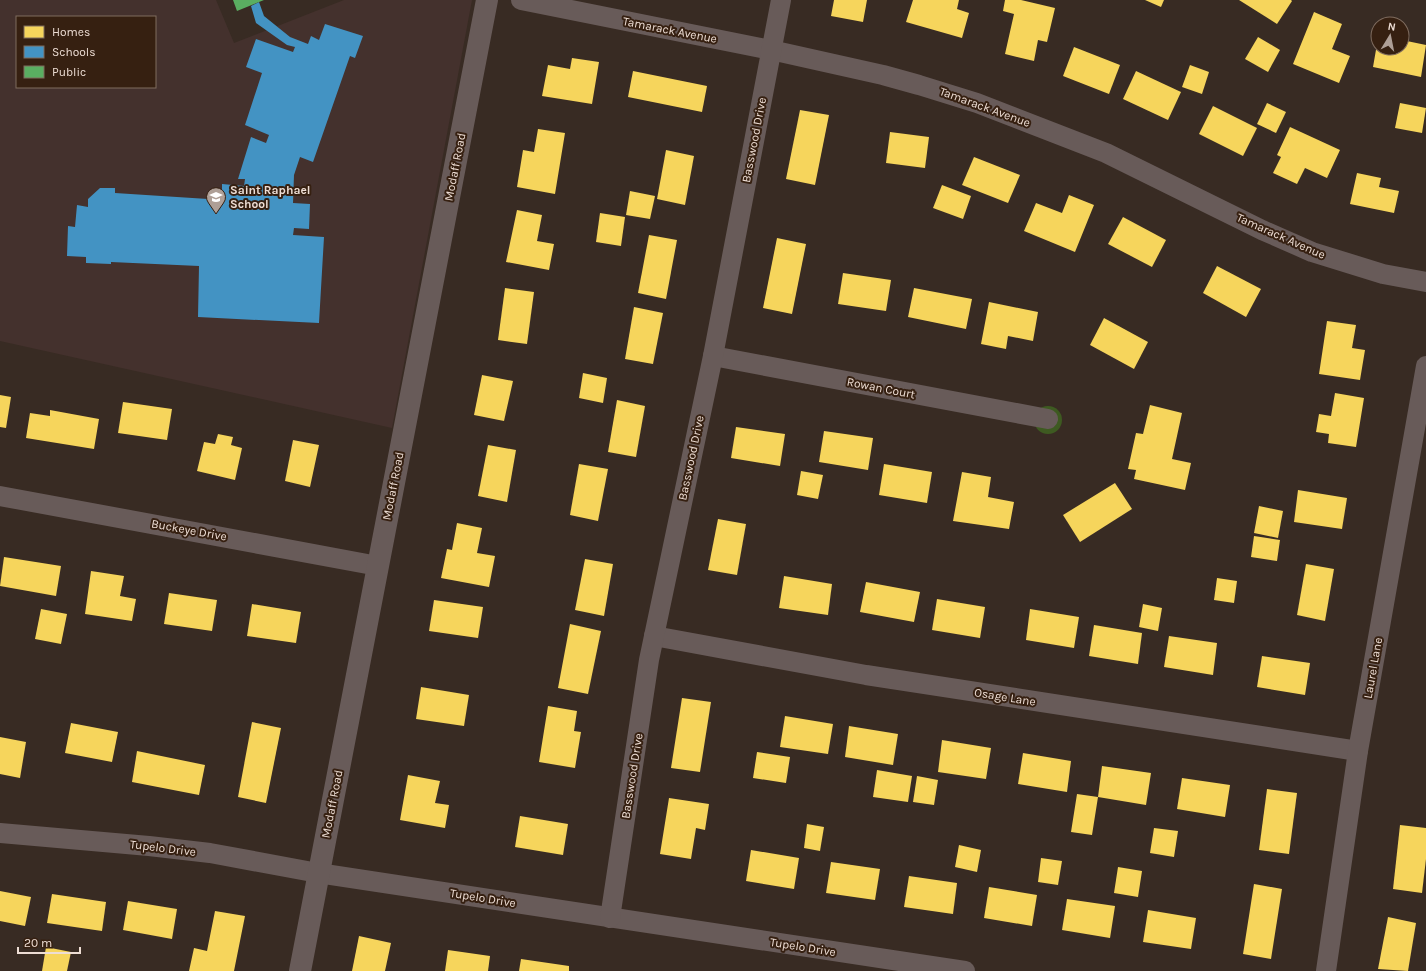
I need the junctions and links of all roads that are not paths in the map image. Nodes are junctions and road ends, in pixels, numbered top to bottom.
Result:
1 (487, 0) edge
2 (521, 0) edge
3 (780, 0) edge
4 (771, 50) junction
5 (1426, 282) edge
6 (713, 356) junction
7 (1426, 366) edge
8 (1048, 419) dead end
9 (0, 496) edge
10 (378, 566) junction
11 (654, 636) junction
12 (1358, 751) junction
13 (0, 833) edge
14 (318, 873) junction
15 (610, 918) junction
16 (300, 971) edge
17 (965, 971) edge
18 (1326, 971) edge

1 - 10 street, Modaff Road
2 - 4 street, Tamarack Avenue
3 - 4 street, Basswood Drive
4 - 5 street, Tamarack Avenue
4 - 6 street, Basswood Drive
6 - 8 street, Rowan Court
6 - 11 street, Basswood Drive
7 - 12 street, Laurel Lane
9 - 10 street, Buckeye Drive
10 - 14 street, Modaff Road
11 - 12 street, Osage Lane
11 - 15 street, Basswood Drive
12 - 18 street, Laurel Lane
13 - 14 street, Tupelo Drive
14 - 15 street, Tupelo Drive
14 - 16 street, Modaff Road
15 - 17 street, Tupelo Drive

